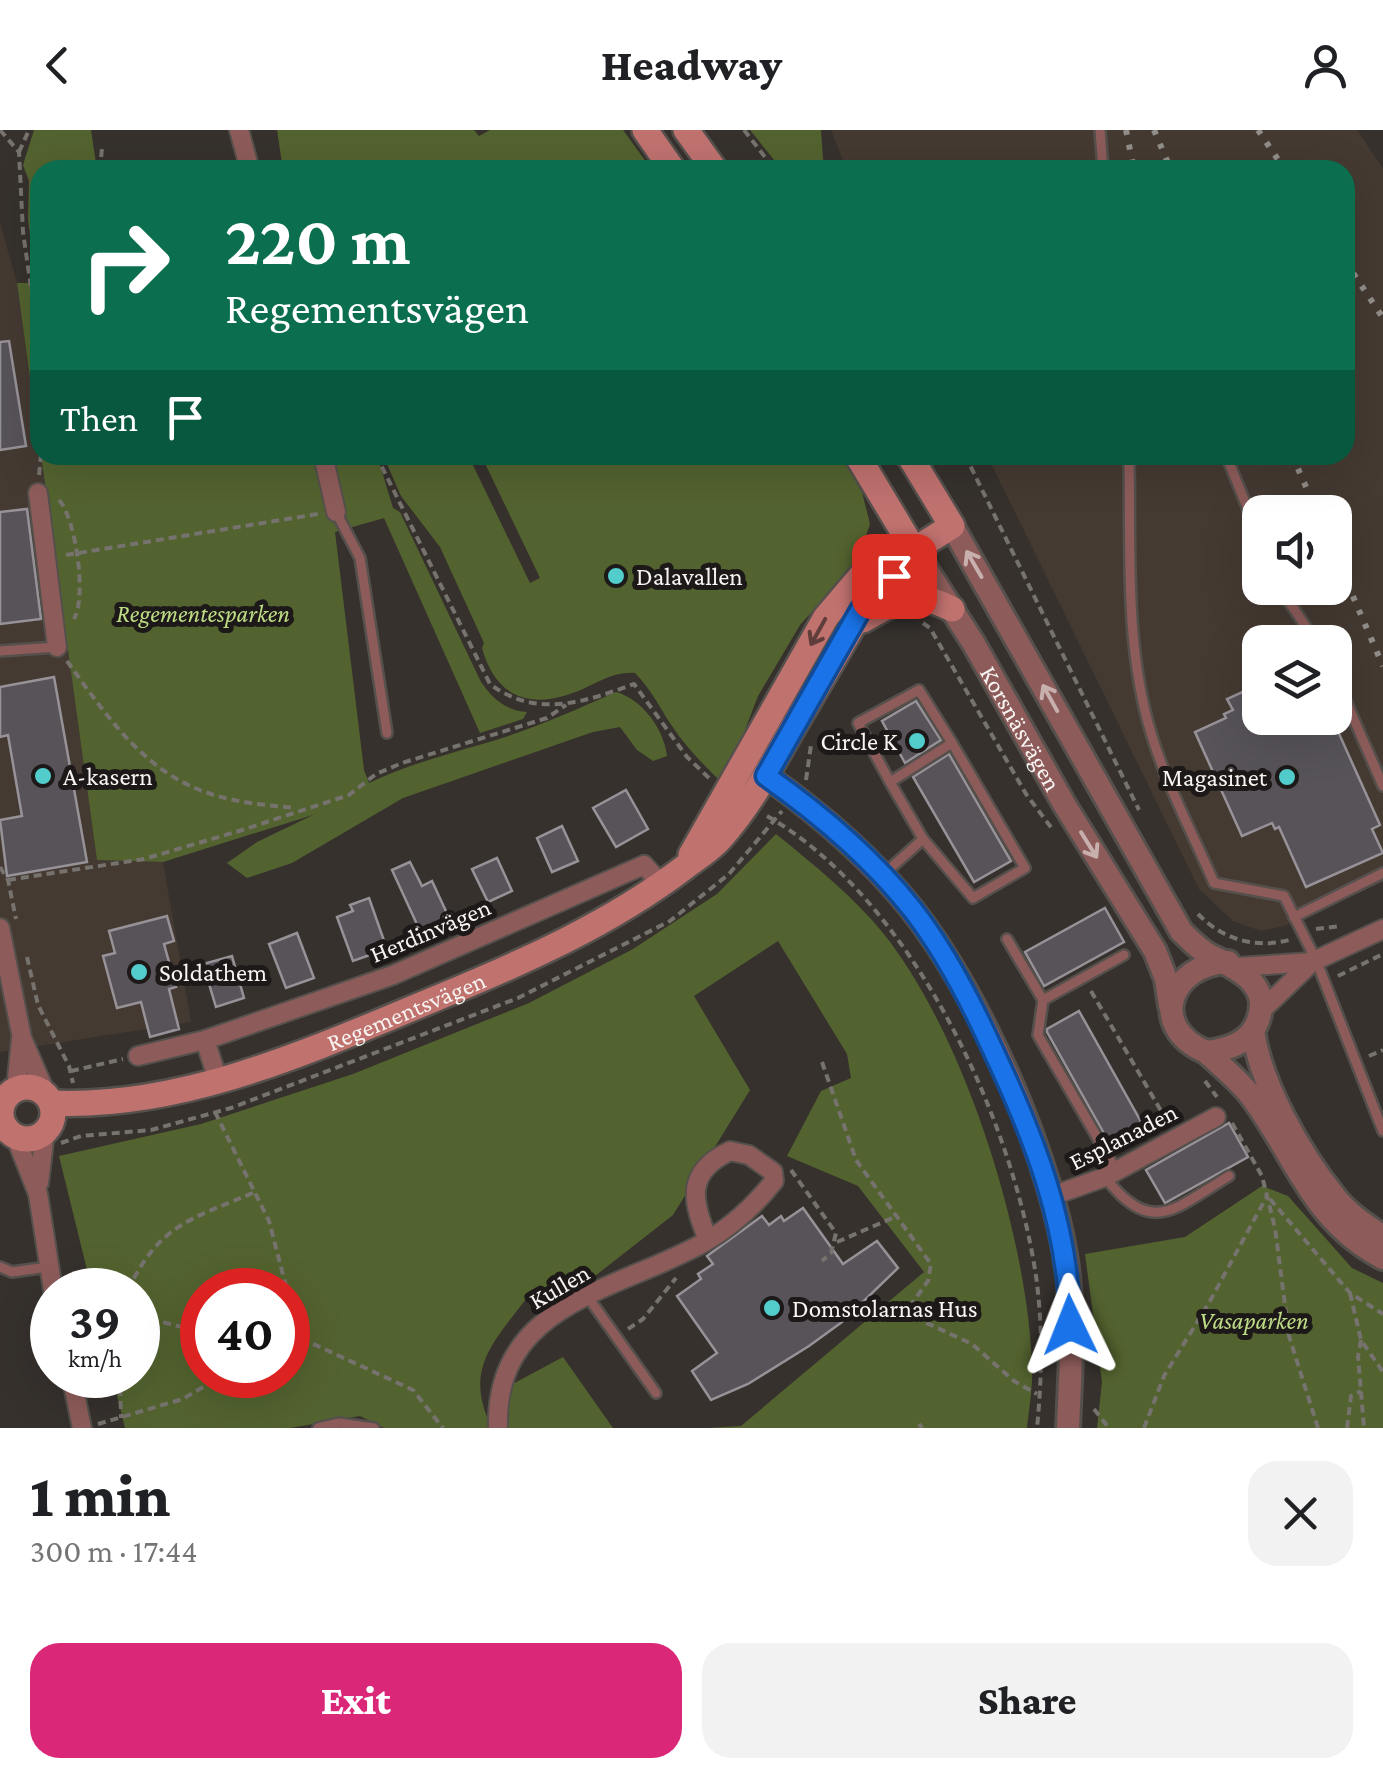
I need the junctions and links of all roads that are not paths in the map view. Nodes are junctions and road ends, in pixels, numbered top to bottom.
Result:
1 (239, 130) edge
2 (645, 130) edge
3 (686, 130) edge
4 (1100, 130) edge
5 (247, 160) edge
6 (666, 160) edge
7 (708, 160) edge
8 (1102, 160) edge
9 (325, 465) edge
10 (863, 465) edge
11 (915, 465) edge
12 (1129, 465) edge
13 (1230, 465) edge
14 (38, 493) road end
15 (881, 495) junction
16 (1242, 495) edge
17 (336, 512) joint
18 (952, 526) junction
19 (914, 550) junction
20 (878, 556) junction
21 (952, 609) junction
22 (854, 625) junction
23 (57, 647) joint
24 (0, 651) edge
25 (1352, 715) edge
26 (388, 733) dead end
27 (952, 743) junction
28 (756, 770) junction
29 (890, 782) junction
30 (1383, 786) edge
31 (924, 838) junction
32 (1383, 873) edge
33 (882, 876) junction
34 (662, 885) junction
35 (1294, 917) junction
36 (9, 929) edge
37 (1383, 929) edge
38 (1007, 939) dead end
39 (1124, 955) dead end
40 (1314, 961) junction
41 (1233, 964) junction
42 (1043, 1000) junction
43 (1171, 1008) junction
44 (1256, 1021) junction
45 (22, 1038) junction
46 (205, 1040) junction
47 (138, 1056) road end
48 (1201, 1062) junction
49 (218, 1080) junction
50 (1221, 1111) road end
51 (48, 1114) junction
52 (1380, 1114) edge
53 (7, 1116) edge
54 (1383, 1131) edge
55 (1110, 1173) junction
56 (1229, 1176) dead end
57 (38, 1194) junction
58 (1052, 1196) junction
59 (1383, 1236) edge
60 (708, 1240) junction
61 (1383, 1258) edge
62 (48, 1266) joint
63 (0, 1267) edge
64 (588, 1297) junction
65 (656, 1392) dead end
66 (79, 1398) edge
67 (89, 1426) edge
68 (318, 1428) edge
69 (374, 1428) edge
70 (498, 1428) edge
71 (1068, 1428) edge

1 - 5 street
2 - 6 main road
3 - 7 main road
4 - 8 lane
9 - 17 street
10 - 15 main road, Korsnäsvägen
11 - 18 main road, Korsnäsvägen
12 - 35 lane
13 - 16 lane
14 - 23 street
15 - 19 main road, Korsnäsvägen
15 - 20 main road
17 - 26 lane
18 - 19 main road
41 -> 18 street, Korsnäsvägen
19 - 20 main road
19 - 21 street, Korsnäsvägen
19 - 22 main road, Regementsvägen
20 -> 28 main road, Regementsvägen
21 - 22 main road
21 -> 43 street, Korsnäsvägen
22 - 28 main road, Regementsvägen
23 - 24 lane
25 - 30 lane
27 - 29 lane
27 - 29 lane
27 - 31 lane
28 - 33 street
28 - 34 main road, Regementsvägen
29 - 31 lane
31 - 33 lane
32 - 35 lane
33 - 58 street
34 - 46 street, Herdinvägen
34 - 49 main road, Regementsvägen
35 - 40 lane
36 - 45 street
37 - 40 street
38 - 42 lane
39 - 42 lane
40 - 41 street
40 - 44 street
40 - 52 lane
41 - 43 street
41 - 44 street
42 - 55 lane
43 - 48 street
44 - 48 street
44 - 59 street
45 - 51 street
45 - 53 street
46 - 47 street, Herdinvägen
46 - 49 street
48 - 61 street
49 - 51 main road, Regementsvägen
50 - 55 street, Esplanaden
51 - 53 main road, Regementsvägen
51 - 53 main road
51 - 57 street
52 - 54 lane
53 - 57 street
55 - 56 lane
55 - 58 street, Esplanaden
57 - 62 street
58 - 71 street
60 - 60 street, Kullen
60 - 64 street, Kullen
62 - 63 lane
64 - 65 lane
64 - 70 street, Kullen
66 - 67 street
68 - 69 lane

